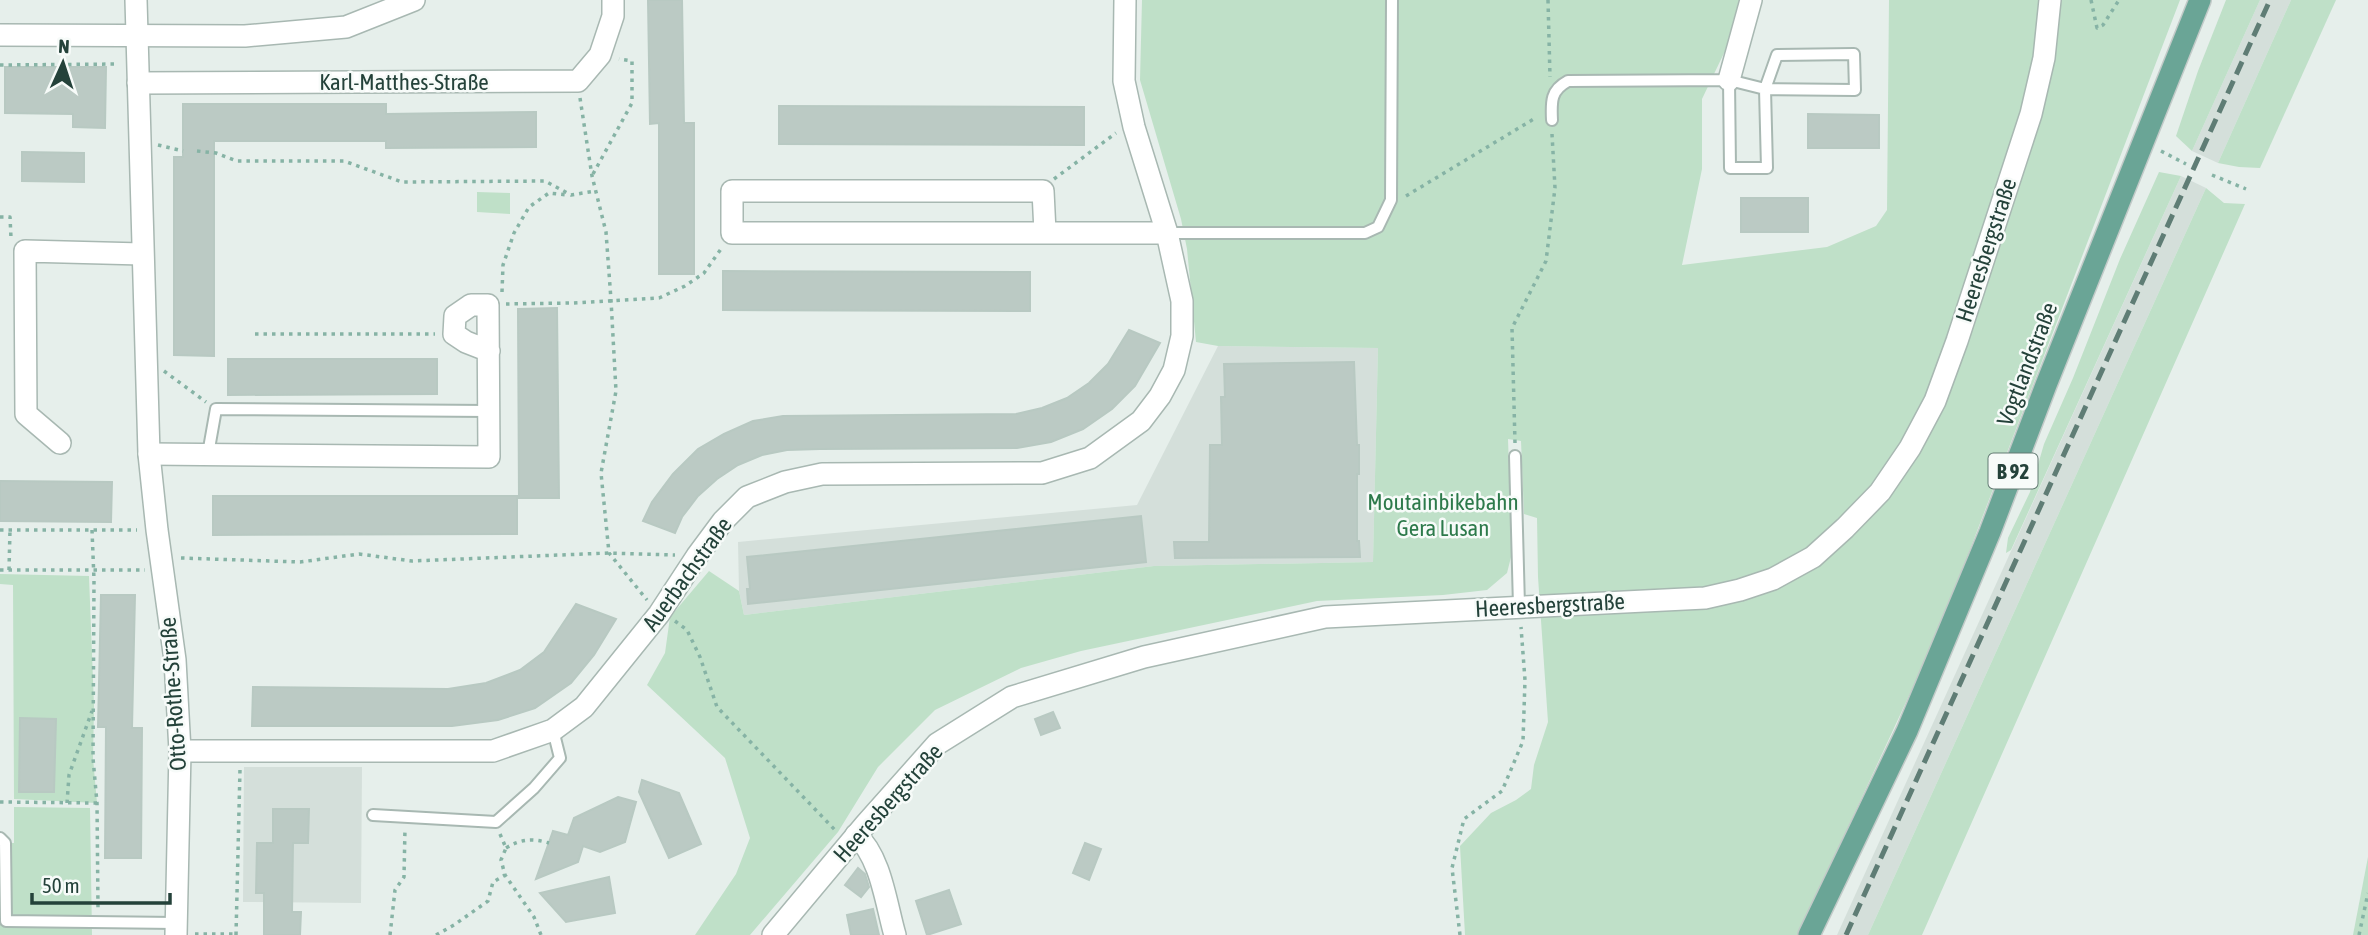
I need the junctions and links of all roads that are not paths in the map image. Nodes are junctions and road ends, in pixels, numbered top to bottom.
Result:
1 (136, 0) edge
2 (414, 0) edge
3 (613, 0) edge
4 (1125, 0) edge
5 (1392, 0) edge
6 (1751, 0) edge
7 (2050, 0) edge
8 (2200, 0) edge
9 (0, 35) edge
10 (138, 36) junction
11 (138, 74) junction
12 (1728, 80) junction
13 (1765, 89) junction
14 (1551, 114) road end
15 (1045, 232) junction
16 (1167, 233) junction
17 (142, 254) junction
18 (489, 351) junction
19 (489, 411) junction
20 (60, 443) dead end
21 (149, 454) junction
22 (208, 454) junction
23 (1515, 456) road end
24 (1520, 606) junction
25 (553, 730) junction
26 (180, 751) junction
27 (373, 815) dead end
28 (0, 838) edge
29 (853, 839) junction
30 (181, 930) edge
31 (773, 935) edge
32 (895, 935) edge
33 (1809, 935) edge

1 - 10 street
2 - 10 street
3 - 11 street, Karl-Matthes-Straße
4 - 16 street, Auerbachstraße
5 - 16 lane
6 - 12 street
7 - 24 street, Heeresbergstraße
8 - 33 main road, Vogtlandstraße / B 92
9 - 10 street
10 - 11 street, Otto-Rothe-Straße
11 - 17 street, Otto-Rothe-Straße
12 - 13 lane
12 - 13 lane
12 - 14 lane
13 - 13 lane
15 - 15 street
15 - 16 street
16 - 25 street, Auerbachstraße
17 - 20 street
17 - 21 street, Otto-Rothe-Straße
18 - 18 street
18 - 19 street
19 - 22 lane
19 - 22 street
21 - 22 street
21 - 26 street, Otto-Rothe-Straße
23 - 24 lane
24 - 29 street, Heeresbergstraße
25 - 26 street, Auerbachstraße
25 - 27 lane
26 - 30 street, Otto-Rothe-Straße
28 - 30 lane
29 - 31 street, Heeresbergstraße
29 - 32 street

